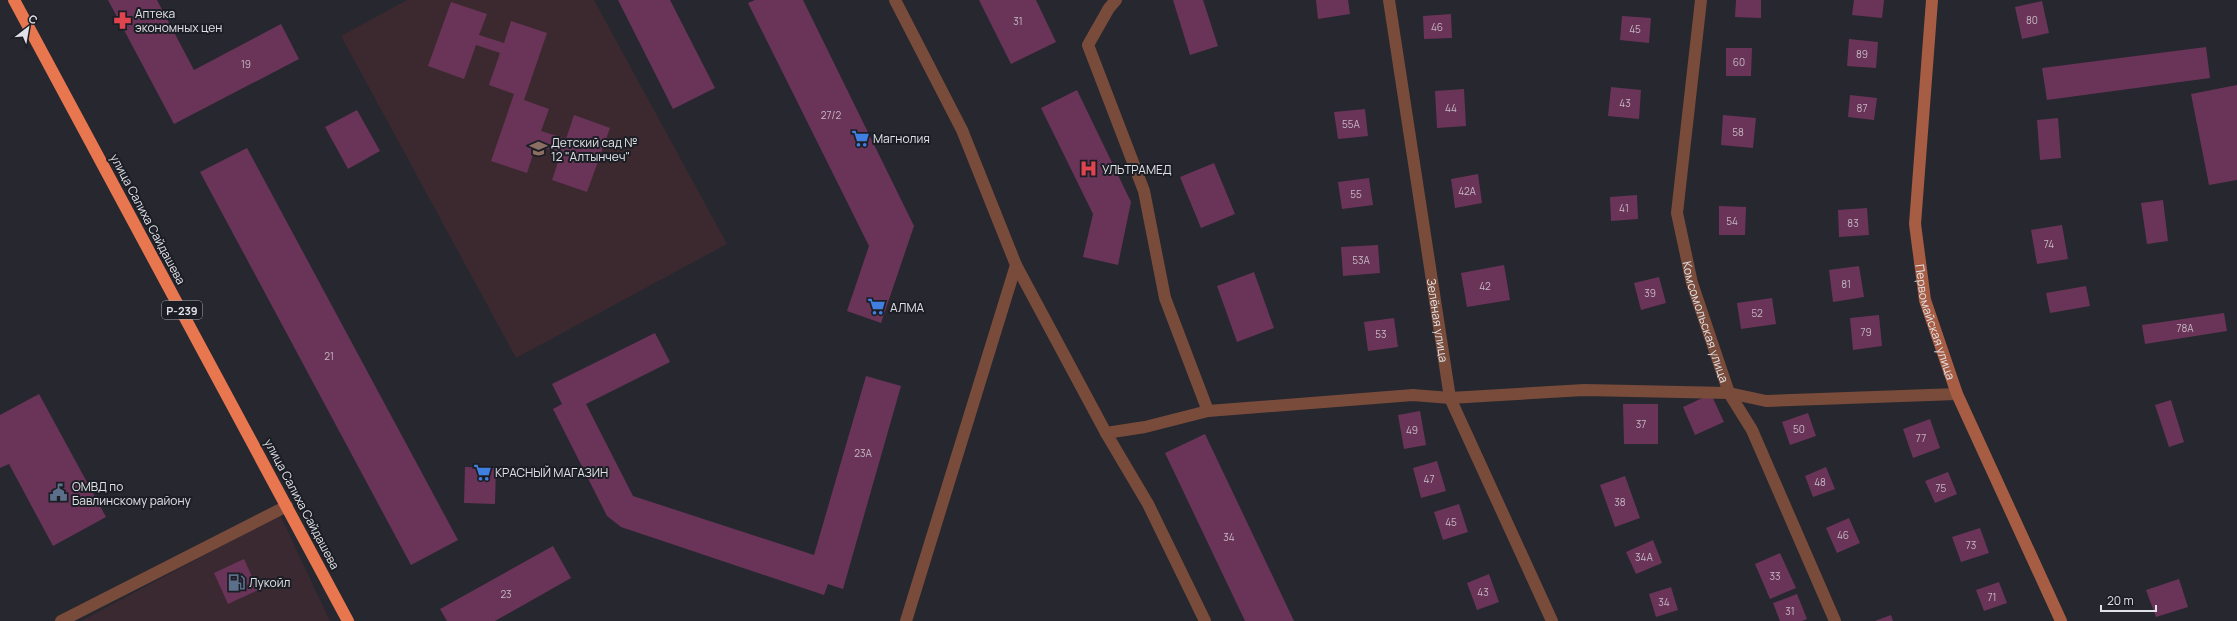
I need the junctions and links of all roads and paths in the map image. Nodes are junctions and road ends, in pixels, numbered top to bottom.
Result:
1 (14, 0) edge
2 (895, 0) edge
3 (1116, 0) edge
4 (1389, 0) edge
5 (1701, 0) edge
6 (1932, 0) edge
7 (1016, 265) junction
8 (1729, 393) junction
9 (1957, 394) junction
10 (1450, 398) junction
11 (1208, 411) junction
12 (1106, 433) junction
13 (287, 506) junction
14 (61, 621) edge
15 (348, 621) edge
16 (906, 621) edge
17 (1205, 621) edge
18 (1552, 621) edge
19 (1835, 621) edge
20 (2061, 621) edge

1 - 13 highway, улица Салиха Сайдашева / Р-239
2 - 7 street
3 - 11 street
4 - 10 street, Зелёная улица
5 - 8 street, Комсомольская улица
6 - 9 street, Первомайская улица
7 - 12 street
7 - 16 street
8 - 9 street
8 - 10 street
8 - 19 street, Комсомольская улица
9 - 20 street, Первомайская улица
10 - 11 street
10 - 18 street, Зелёная улица
11 - 12 street
12 - 17 street
13 - 14 street
13 - 15 highway, улица Салиха Сайдашева / Р-239

